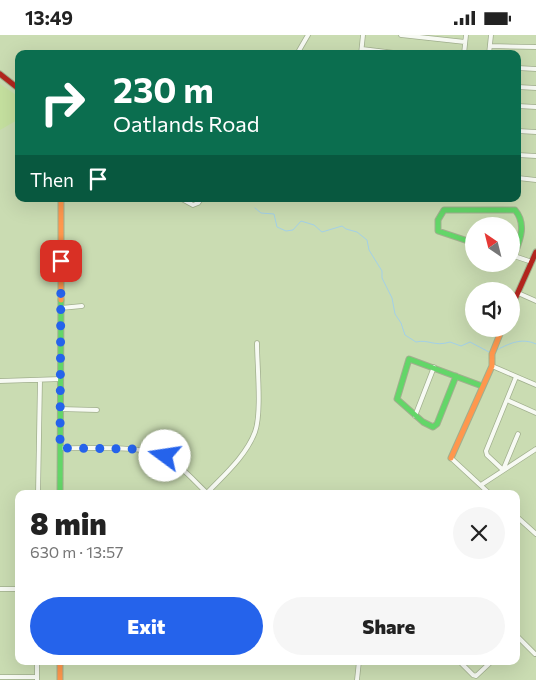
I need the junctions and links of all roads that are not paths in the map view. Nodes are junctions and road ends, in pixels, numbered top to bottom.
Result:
1 (308, 35) edge
2 (363, 35) edge
3 (401, 35) edge
4 (466, 35) edge
5 (491, 35) edge
6 (465, 42) junction
7 (490, 46) junction
8 (536, 47) edge
9 (299, 50) edge
10 (361, 50) edge
11 (464, 50) edge
12 (489, 50) edge
13 (521, 68) edge
14 (536, 69) edge
15 (0, 74) edge
16 (15, 86) edge
17 (521, 87) edge
18 (536, 88) edge
19 (521, 105) edge
20 (536, 107) edge
21 (521, 131) edge
22 (536, 133) edge
23 (521, 155) edge
24 (536, 156) edge
25 (521, 178) edge
26 (536, 180) edge
27 (61, 202) edge
28 (188, 202) edge
29 (199, 202) edge
30 (519, 217) edge
31 (520, 221) edge
32 (520, 235) edge
33 (465, 240) edge
34 (536, 252) edge
35 (520, 258) edge
36 (532, 262) junction
37 (520, 289) edge
38 (520, 294) edge
39 (536, 301) edge
40 (82, 306) dead end
41 (61, 307) junction
42 (499, 337) edge
43 (257, 343) dead end
44 (492, 366) junction
45 (434, 367) junction
46 (456, 376) junction
47 (516, 377) junction
48 (61, 379) junction
49 (40, 380) junction
50 (0, 381) edge
51 (536, 385) edge
52 (482, 386) junction
53 (507, 401) junction
54 (60, 409) junction
55 (97, 410) dead end
56 (536, 413) edge
57 (416, 415) junction
58 (518, 435) dead end
59 (60, 448) junction
60 (536, 449) edge
61 (451, 458) joint
62 (503, 470) junction
63 (481, 485) junction
64 (38, 490) edge
65 (60, 490) edge
66 (204, 490) edge
67 (210, 490) edge
68 (486, 490) edge
69 (520, 520) edge
70 (536, 534) edge
71 (0, 589) edge
72 (15, 589) edge
73 (520, 639) edge
74 (535, 654) edge
75 (37, 665) edge
76 (60, 665) edge
77 (359, 665) edge
78 (464, 665) edge
79 (488, 665) edge
80 (0, 677) edge
81 (37, 678) edge
82 (60, 680) edge
83 (358, 680) edge

1 - 9 street
2 - 10 street
3 - 6 street
4 - 6 street
5 - 7 street
6 - 11 street
7 - 8 street
7 - 12 street
13 - 14 street
15 - 16 street
17 - 18 street
19 - 20 street
21 - 22 street
23 - 24 street
25 - 26 street
27 - 41 street
28 - 29 street
30 - 33 street
31 - 32 street
34 - 36 street
35 - 36 street
36 - 37 street
38 - 39 street
40 - 41 street
41 - 48 street
42 - 44 street
43 - 67 street
44 - 47 street
44 - 52 street
45 - 46 street
45 - 57 street
45 - 57 street
46 - 52 street
46 - 57 street
47 - 51 street
47 - 53 street
48 - 49 street
48 - 54 street
49 - 50 street
49 - 64 street
52 - 61 street
53 - 56 street
53 - 62 street
54 - 55 street
54 - 59 street
58 - 62 street
59 - 65 street
59 - 66 street
60 - 62 street
61 - 63 street
62 - 63 street
63 - 68 street
69 - 70 street
71 - 72 street
73 - 74 street
75 - 81 street
76 - 82 street
77 - 83 street
78 - 79 street
80 - 81 street

